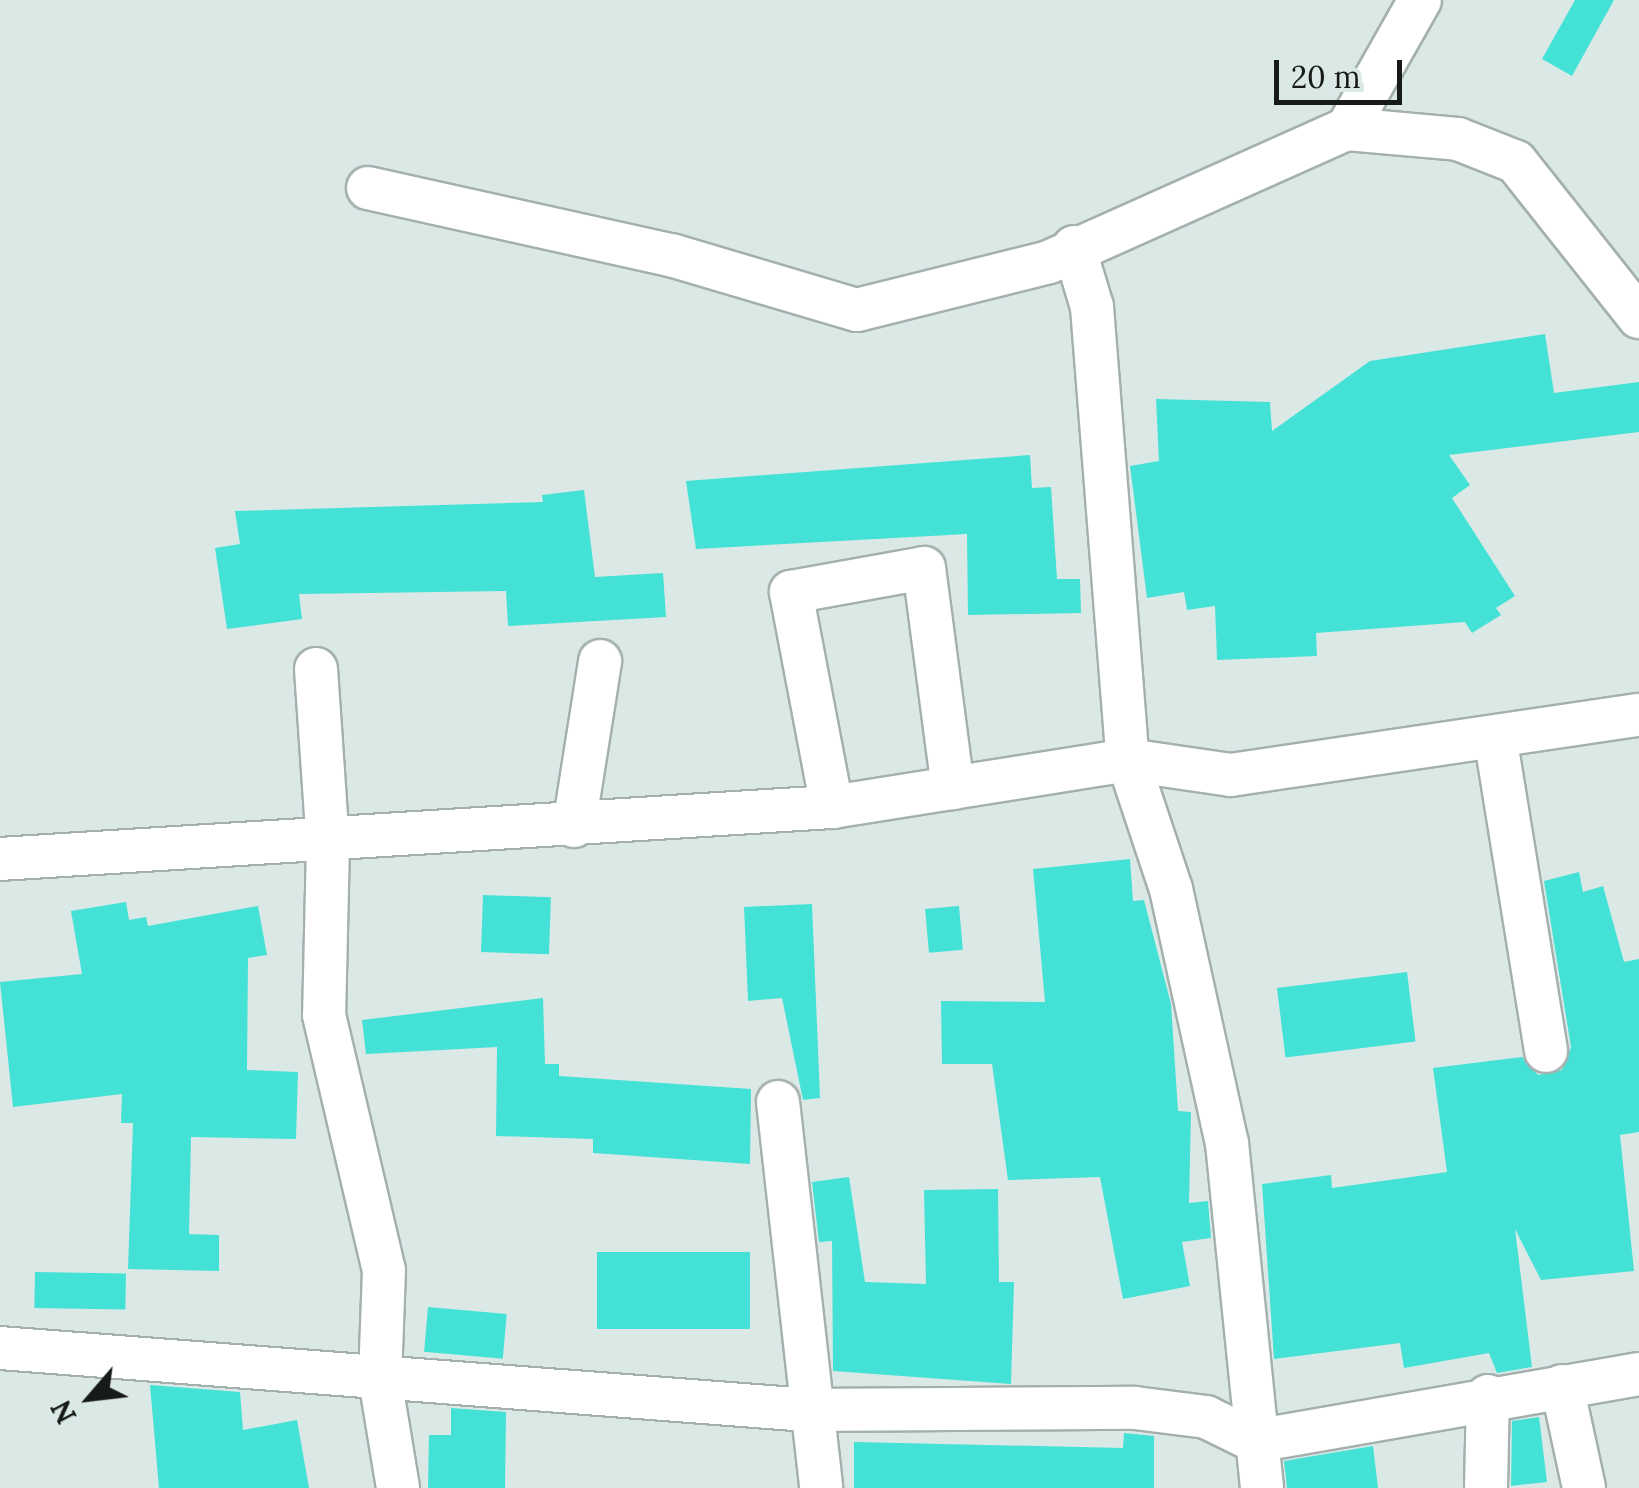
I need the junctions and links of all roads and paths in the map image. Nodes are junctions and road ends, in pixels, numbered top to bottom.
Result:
1 (1420, 0) edge
2 (1348, 129) junction
3 (368, 188) dead end
4 (1074, 247) junction
5 (1639, 318) edge
6 (600, 661) dead end
7 (316, 669) dead end
8 (1639, 714) edge
9 (1496, 742) junction
10 (1128, 760) junction
11 (953, 788) junction
12 (832, 808) junction
13 (574, 826) junction
14 (328, 844) junction
15 (0, 859) edge
16 (1546, 1051) dead end
17 (778, 1102) dead end
18 (0, 1348) edge
19 (1639, 1374) edge
20 (380, 1379) junction
21 (1562, 1386) junction
22 (1488, 1396) junction
23 (808, 1410) junction
24 (1255, 1441) junction
25 (398, 1488) edge
26 (822, 1488) edge
27 (1262, 1488) edge
28 (1486, 1488) edge
29 (1584, 1488) edge

1 - 2 street
2 - 4 street
2 - 5 street
3 - 4 street
4 - 10 street
6 - 13 street
7 - 14 street
8 - 9 street
9 - 10 street
9 - 16 street
10 - 11 street
10 - 24 street
11 - 12 street
11 - 12 street
12 - 13 street
13 - 14 street
14 - 15 street
14 - 20 street
17 - 23 street
18 - 20 street
19 - 21 street
20 - 23 street
20 - 25 street
21 - 22 street
21 - 29 street
22 - 24 street
22 - 28 street
23 - 24 street
23 - 26 street
24 - 27 street

